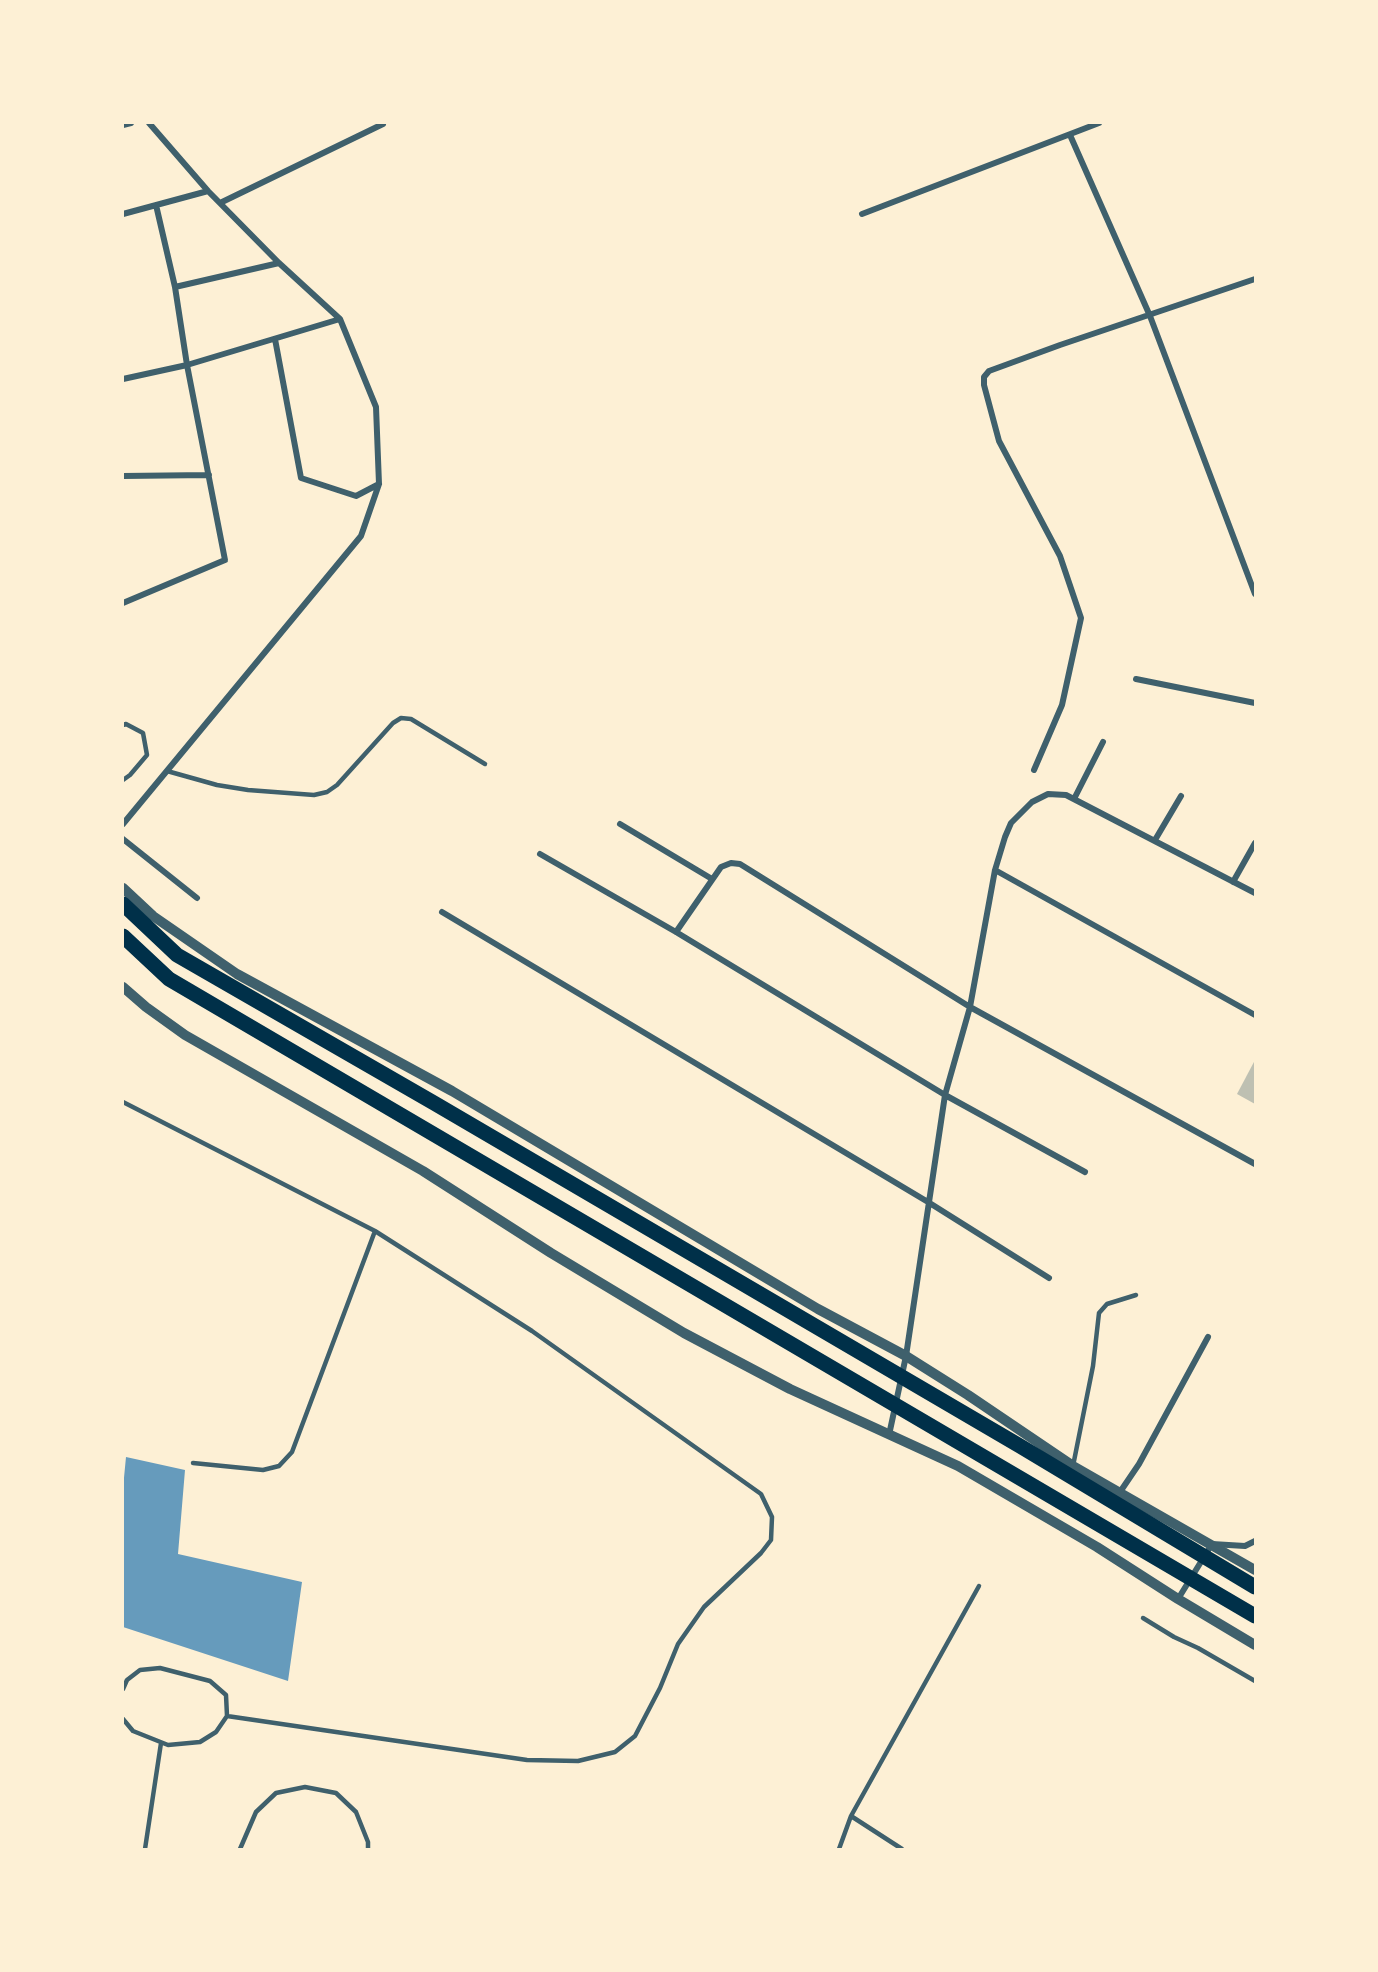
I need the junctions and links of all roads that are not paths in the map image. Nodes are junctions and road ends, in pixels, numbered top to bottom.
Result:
1 (131, 123) edge
2 (149, 123) edge
3 (1099, 123) edge
4 (383, 124) edge
5 (123, 125) edge
6 (1070, 135) junction
7 (208, 191) junction
8 (220, 203) junction
9 (156, 205) junction
10 (862, 213) dead end
11 (123, 214) edge
12 (279, 263) junction
13 (1255, 279) edge
14 (175, 287) junction
15 (1150, 316) junction
16 (340, 319) junction
17 (275, 339) junction
18 (187, 365) junction
19 (123, 379) edge
20 (209, 475) junction
21 (123, 476) edge
22 (379, 484) junction
23 (1255, 594) edge
24 (123, 603) edge
25 (1136, 679) dead end
26 (1255, 703) edge
27 (123, 725) edge
28 (1103, 742) dead end
29 (485, 764) dead end
30 (1034, 770) dead end
31 (167, 771) junction
32 (123, 780) edge
33 (1181, 796) dead end
34 (1074, 799) junction
35 (123, 824) edge
36 (620, 824) dead end
37 (123, 839) edge
38 (1155, 840) junction
39 (1255, 843) edge
40 (540, 854) dead end
41 (995, 870) junction
42 (712, 879) junction
43 (1233, 882) junction
44 (123, 888) edge
45 (1255, 893) edge
46 (197, 898) dead end
47 (123, 904) edge
48 (442, 912) dead end
49 (676, 932) junction
50 (123, 936) edge
51 (123, 987) edge
52 (970, 1007) junction
53 (1255, 1015) edge
54 (945, 1095) junction
55 (123, 1102) edge
56 (1255, 1164) edge
57 (1085, 1172) dead end
58 (928, 1202) junction
59 (375, 1231) junction
60 (1049, 1278) dead end
61 (1136, 1295) dead end
62 (1208, 1337) dead end
63 (906, 1356) junction
64 (889, 1435) junction
65 (194, 1463) dead end
66 (1073, 1466) junction
67 (1120, 1492) junction
68 (1255, 1541) edge
69 (1212, 1544) junction
70 (1255, 1570) edge
71 (979, 1586) dead end
72 (1255, 1587) edge
73 (1178, 1599) junction
74 (1255, 1616) edge
75 (1143, 1618) dead end
76 (1255, 1645) edge
77 (125, 1680) edge
78 (1255, 1681) edge
79 (123, 1689) edge
80 (227, 1716) junction
81 (123, 1719) edge
82 (161, 1743) junction
83 (851, 1816) junction
84 (145, 1849) edge
85 (240, 1849) edge
86 (368, 1849) edge
87 (838, 1849) edge
88 (902, 1849) edge

1 - 5 street
2 - 7 street
3 - 6 street
4 - 8 street
6 - 10 street
6 - 15 street
7 - 8 street
7 - 9 street
8 - 12 street
9 - 11 street
9 - 14 street
12 - 14 street
12 - 16 street
13 - 15 street
14 - 18 street
15 - 23 street
15 - 30 street
16 - 17 street
16 - 22 street
17 - 18 street
17 - 22 street
18 - 19 street
18 - 20 street
20 - 21 street
20 - 24 street
22 - 31 street
25 - 26 street
27 - 32 lane
28 - 34 street
29 - 31 lane
31 - 35 street
33 - 38 street
34 - 38 street
34 - 41 street
36 - 42 street
37 - 46 street
38 - 43 street
39 - 43 street
40 - 49 street
41 - 52 street
41 - 53 street
42 - 49 street
42 - 52 street
43 - 45 street
44 - 63 street
47 - 72 highway
48 - 58 street
49 - 54 street
50 - 74 highway
51 - 64 street
52 - 54 street
52 - 56 street
54 - 57 street
54 - 58 street
55 - 59 lane
58 - 60 street
58 - 63 street
59 - 65 lane
59 - 80 lane
61 - 66 lane
62 - 67 street
63 - 64 street
63 - 66 street
64 - 73 street
66 - 67 street
67 - 69 street
68 - 69 street
69 - 70 street
69 - 73 street
71 - 83 lane
73 - 76 street
75 - 78 lane
77 - 79 lane
77 - 80 lane
80 - 82 lane
81 - 82 lane
82 - 84 lane
83 - 87 lane
83 - 88 lane
85 - 86 lane

